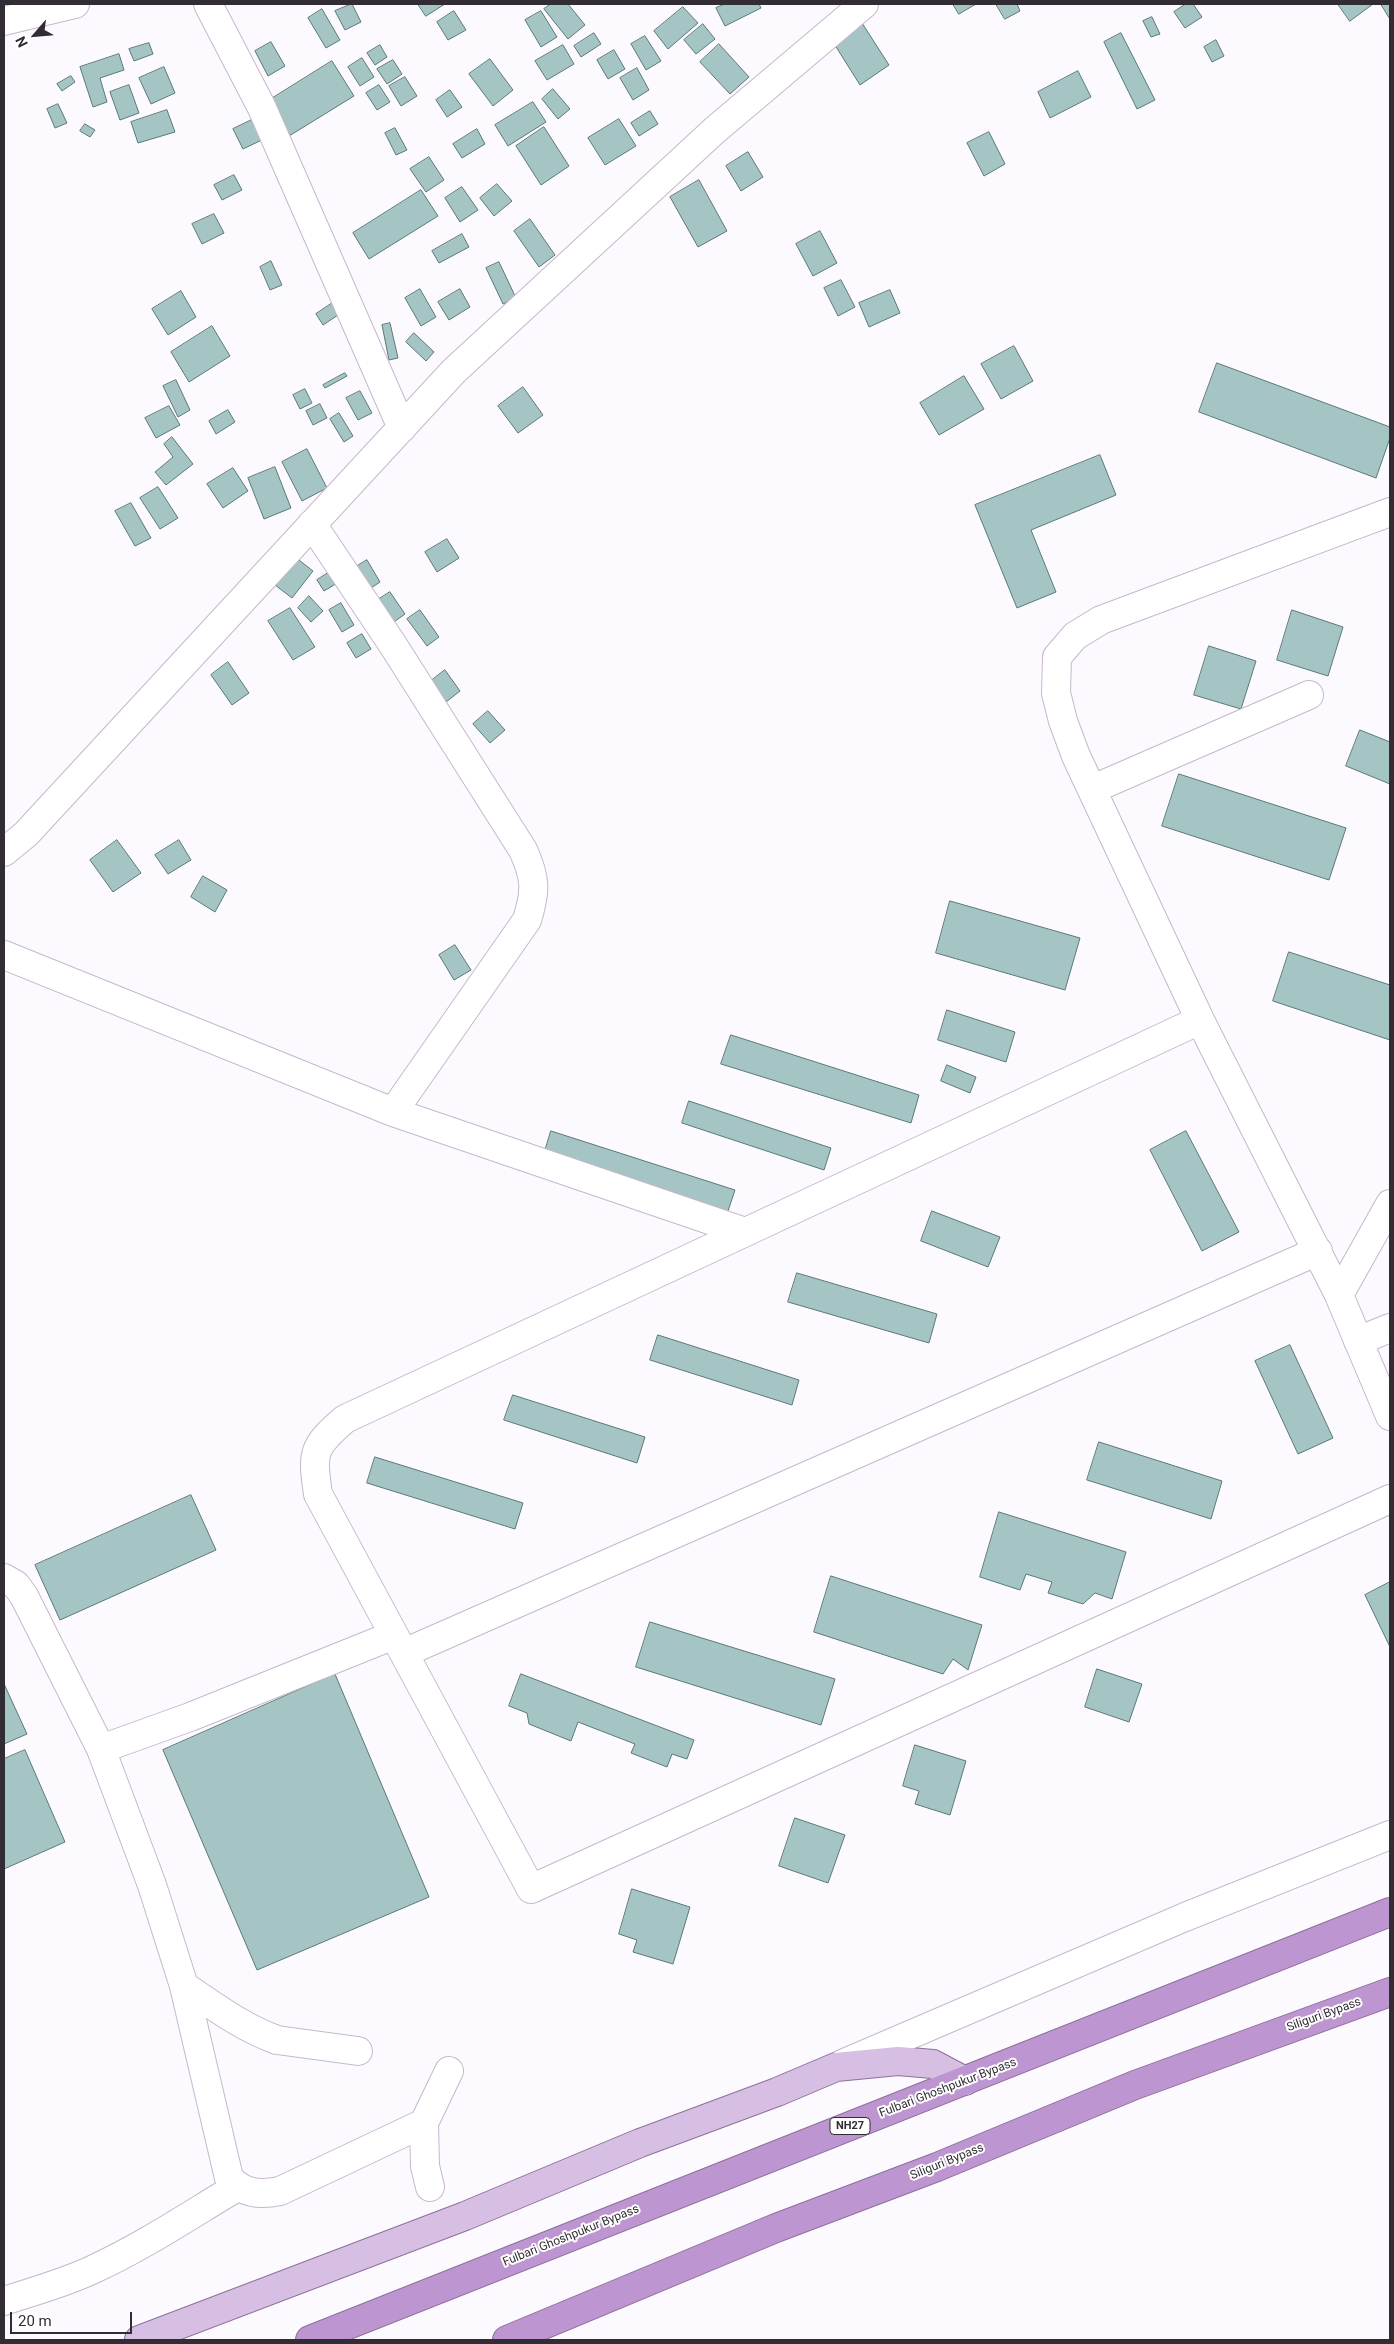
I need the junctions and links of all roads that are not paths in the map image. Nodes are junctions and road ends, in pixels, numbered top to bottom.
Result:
1 (75, 4) edge
2 (208, 4) edge
3 (864, 4) edge
4 (4, 21) edge
5 (402, 428) junction
6 (1390, 512) edge
7 (312, 524) junction
8 (1309, 695) dead end
9 (1093, 789) junction
10 (4, 852) edge
11 (4, 955) edge
12 (1200, 1020) junction
13 (393, 1112) junction
14 (1390, 1204) edge
15 (745, 1232) junction
16 (1318, 1251) junction
17 (1339, 1295) junction
18 (1390, 1328) edge
19 (1358, 1341) junction
20 (1390, 1416) edge
21 (1390, 1499) edge
22 (4, 1578) edge
23 (399, 1644) junction
24 (101, 1749) junction
25 (1390, 1835) edge
26 (1390, 1912) edge
27 (184, 1986) junction
28 (1390, 1992) edge
29 (358, 2051) dead end
30 (836, 2067) junction
31 (448, 2071) dead end
32 (965, 2081) junction
33 (424, 2123) junction
34 (237, 2187) junction
35 (430, 2187) dead end
36 (4, 2300) edge
37 (139, 2340) edge
38 (310, 2340) edge
39 (507, 2340) edge

1 - 4 street
2 - 5 street
3 - 5 street
5 - 7 street
6 - 9 street
7 - 10 street
7 - 13 street
8 - 9 street
9 - 12 street
11 - 13 street
12 - 15 street
12 - 16 street
13 - 15 street
14 - 17 street
15 - 23 street
16 - 17 street
16 - 23 street
17 - 19 street
18 - 19 street
19 - 20 street
21 - 23 street
22 - 24 street
23 - 24 street
24 - 27 street
25 - 30 street
26 - 32 highway, Fulbari Ghoshpukur Bypass / NH27
27 - 29 street
27 - 34 street
28 - 39 highway, Siliguri Bypass
30 - 32 main road
30 - 37 main road
31 - 33 street
32 - 38 highway, Fulbari Ghoshpukur Bypass / NH27
33 - 34 street
33 - 35 street
34 - 36 street

